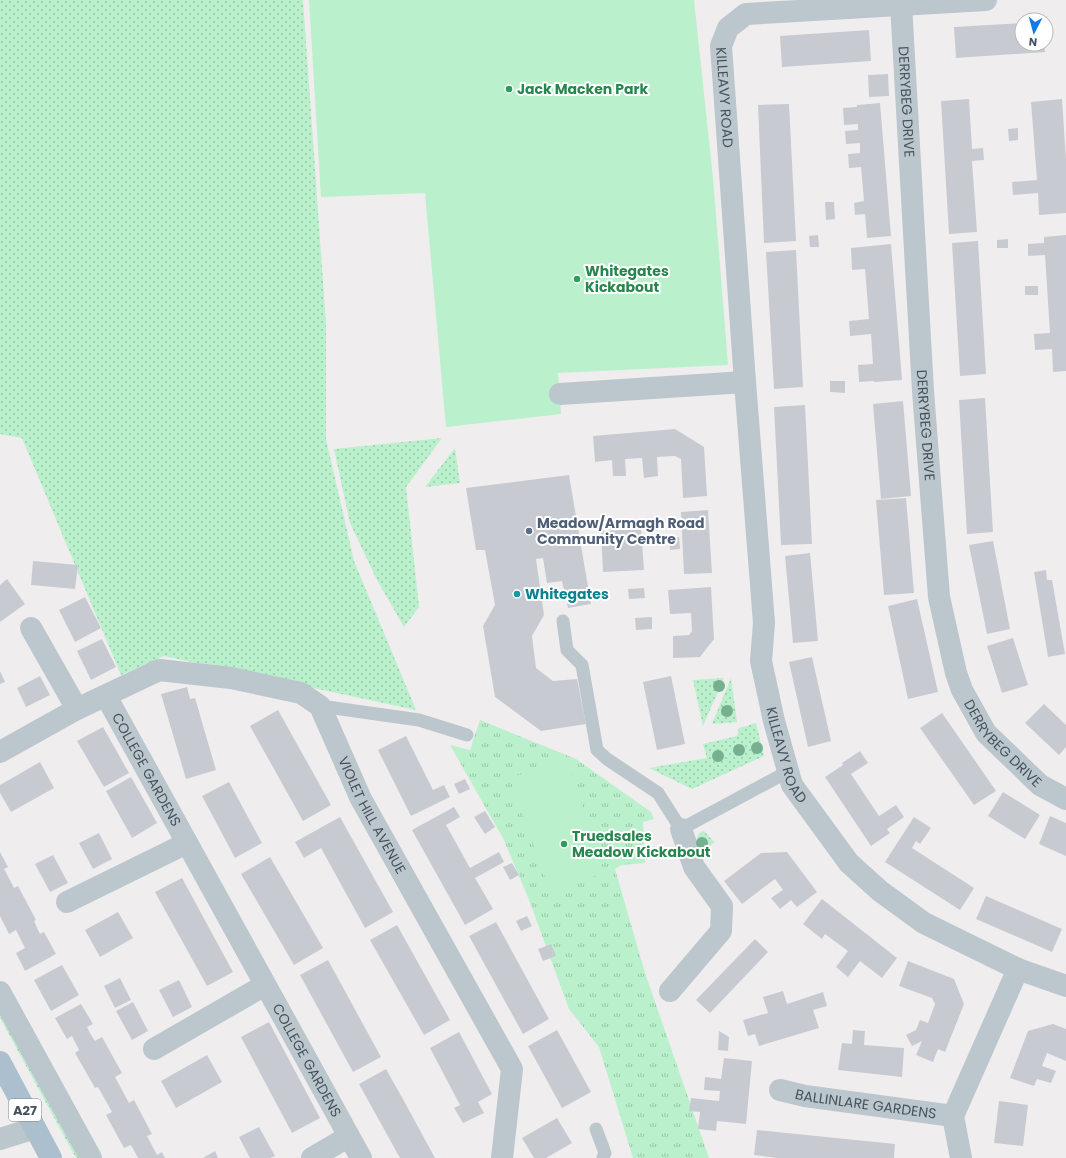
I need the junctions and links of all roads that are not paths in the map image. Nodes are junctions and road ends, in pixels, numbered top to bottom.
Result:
1 (986, 0) edge
2 (902, 4) junction
3 (745, 382) junction
4 (560, 394) dead end
5 (563, 621) dead end
6 (32, 628) dead end
7 (106, 696) junction
8 (320, 706) junction
9 (76, 709) junction
10 (467, 735) dead end
11 (0, 752) edge
12 (789, 771) junction
13 (1066, 799) edge
14 (680, 829) junction
15 (187, 843) junction
16 (67, 902) dead end
17 (1018, 969) junction
18 (265, 985) junction
19 (1066, 986) edge
20 (670, 991) dead end
21 (0, 992) edge
22 (154, 1049) dead end
23 (0, 1062) edge
24 (780, 1090) dead end
25 (953, 1116) junction
26 (35, 1128) junction
27 (596, 1129) dead end
28 (348, 1137) junction
29 (0, 1139) edge
30 (51, 1158) edge
31 (91, 1158) edge
32 (312, 1158) edge
33 (361, 1158) edge
34 (502, 1158) edge
35 (603, 1158) edge
36 (961, 1158) edge

1 - 2 street, KILLEAVY ROAD
2 - 3 street, KILLEAVY ROAD
2 - 13 street, DERRYBEG DRIVE
3 - 4 street
3 - 12 street, KILLEAVY ROAD
5 - 14 lane
6 - 9 street
7 - 8 street
7 - 9 street
7 - 15 street, COLLEGE GARDENS
8 - 10 lane
8 - 34 street, VIOLET HILL AVENUE
9 - 11 street
12 - 14 lane
12 - 17 street, KILLEAVY ROAD
14 - 20 street
15 - 16 street, COLLEGE GARDENS
15 - 18 street, COLLEGE GARDENS
17 - 19 street, KILLEAVY ROAD
17 - 25 street, BALLINLARE GARDENS
18 - 22 street
18 - 28 street, COLLEGE GARDENS
21 - 31 street
23 - 26 main road, A27
24 - 25 street, BALLINLARE GARDENS
25 - 36 street, BALLINLARE GARDENS
26 - 29 street
26 - 30 main road, A27
27 - 35 lane
28 - 32 street
28 - 33 street, COLLEGE GARDENS

